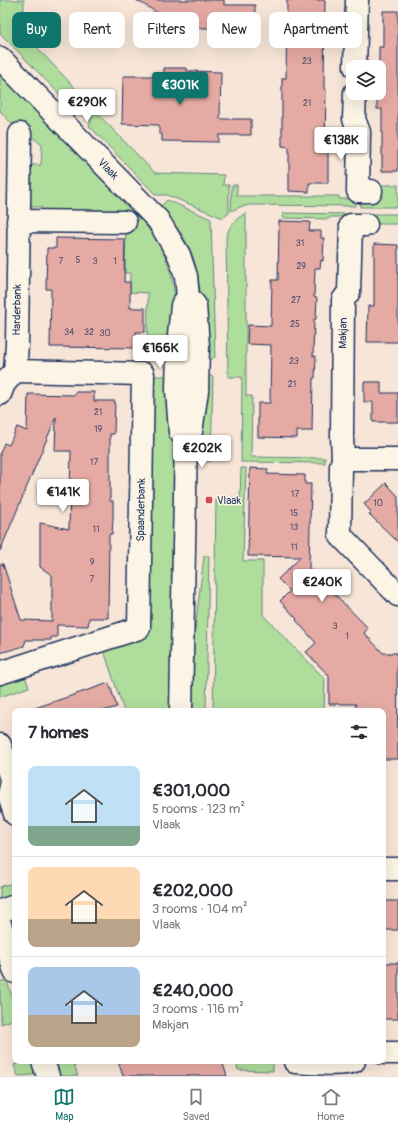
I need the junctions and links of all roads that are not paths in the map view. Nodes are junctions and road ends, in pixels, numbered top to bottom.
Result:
1 (357, 0) edge
2 (0, 58) edge
3 (355, 60) edge
4 (355, 100) edge
5 (20, 134) dead end
6 (371, 191) dead end
7 (18, 220) junction
8 (125, 222) dead end
9 (366, 224) dead end
10 (14, 371) junction
11 (0, 394) edge
12 (343, 459) junction
13 (398, 459) edge
14 (398, 595) edge
15 (0, 674) edge
16 (182, 708) edge
17 (0, 745) edge
18 (12, 782) edge
19 (12, 782) edge
20 (12, 804) edge
21 (386, 869) edge
22 (398, 869) edge
23 (12, 907) edge
24 (0, 911) edge
25 (0, 924) edge
26 (12, 962) edge
27 (386, 1053) edge
28 (398, 1054) edge
29 (44, 1064) edge
30 (48, 1076) edge

1 - 3 street
2 - 16 street, Vlaak
4 - 6 street
5 - 7 street, Harderbank
7 - 8 street
7 - 10 street, Harderbank
9 - 12 street, Makjan
10 - 11 street, Harderbank
10 - 15 street, Spaanderbank
12 - 13 street
12 - 14 street, Makjan
17 - 19 street
18 - 20 street
21 - 22 street
23 - 24 street
25 - 26 street
27 - 28 street
29 - 30 street

